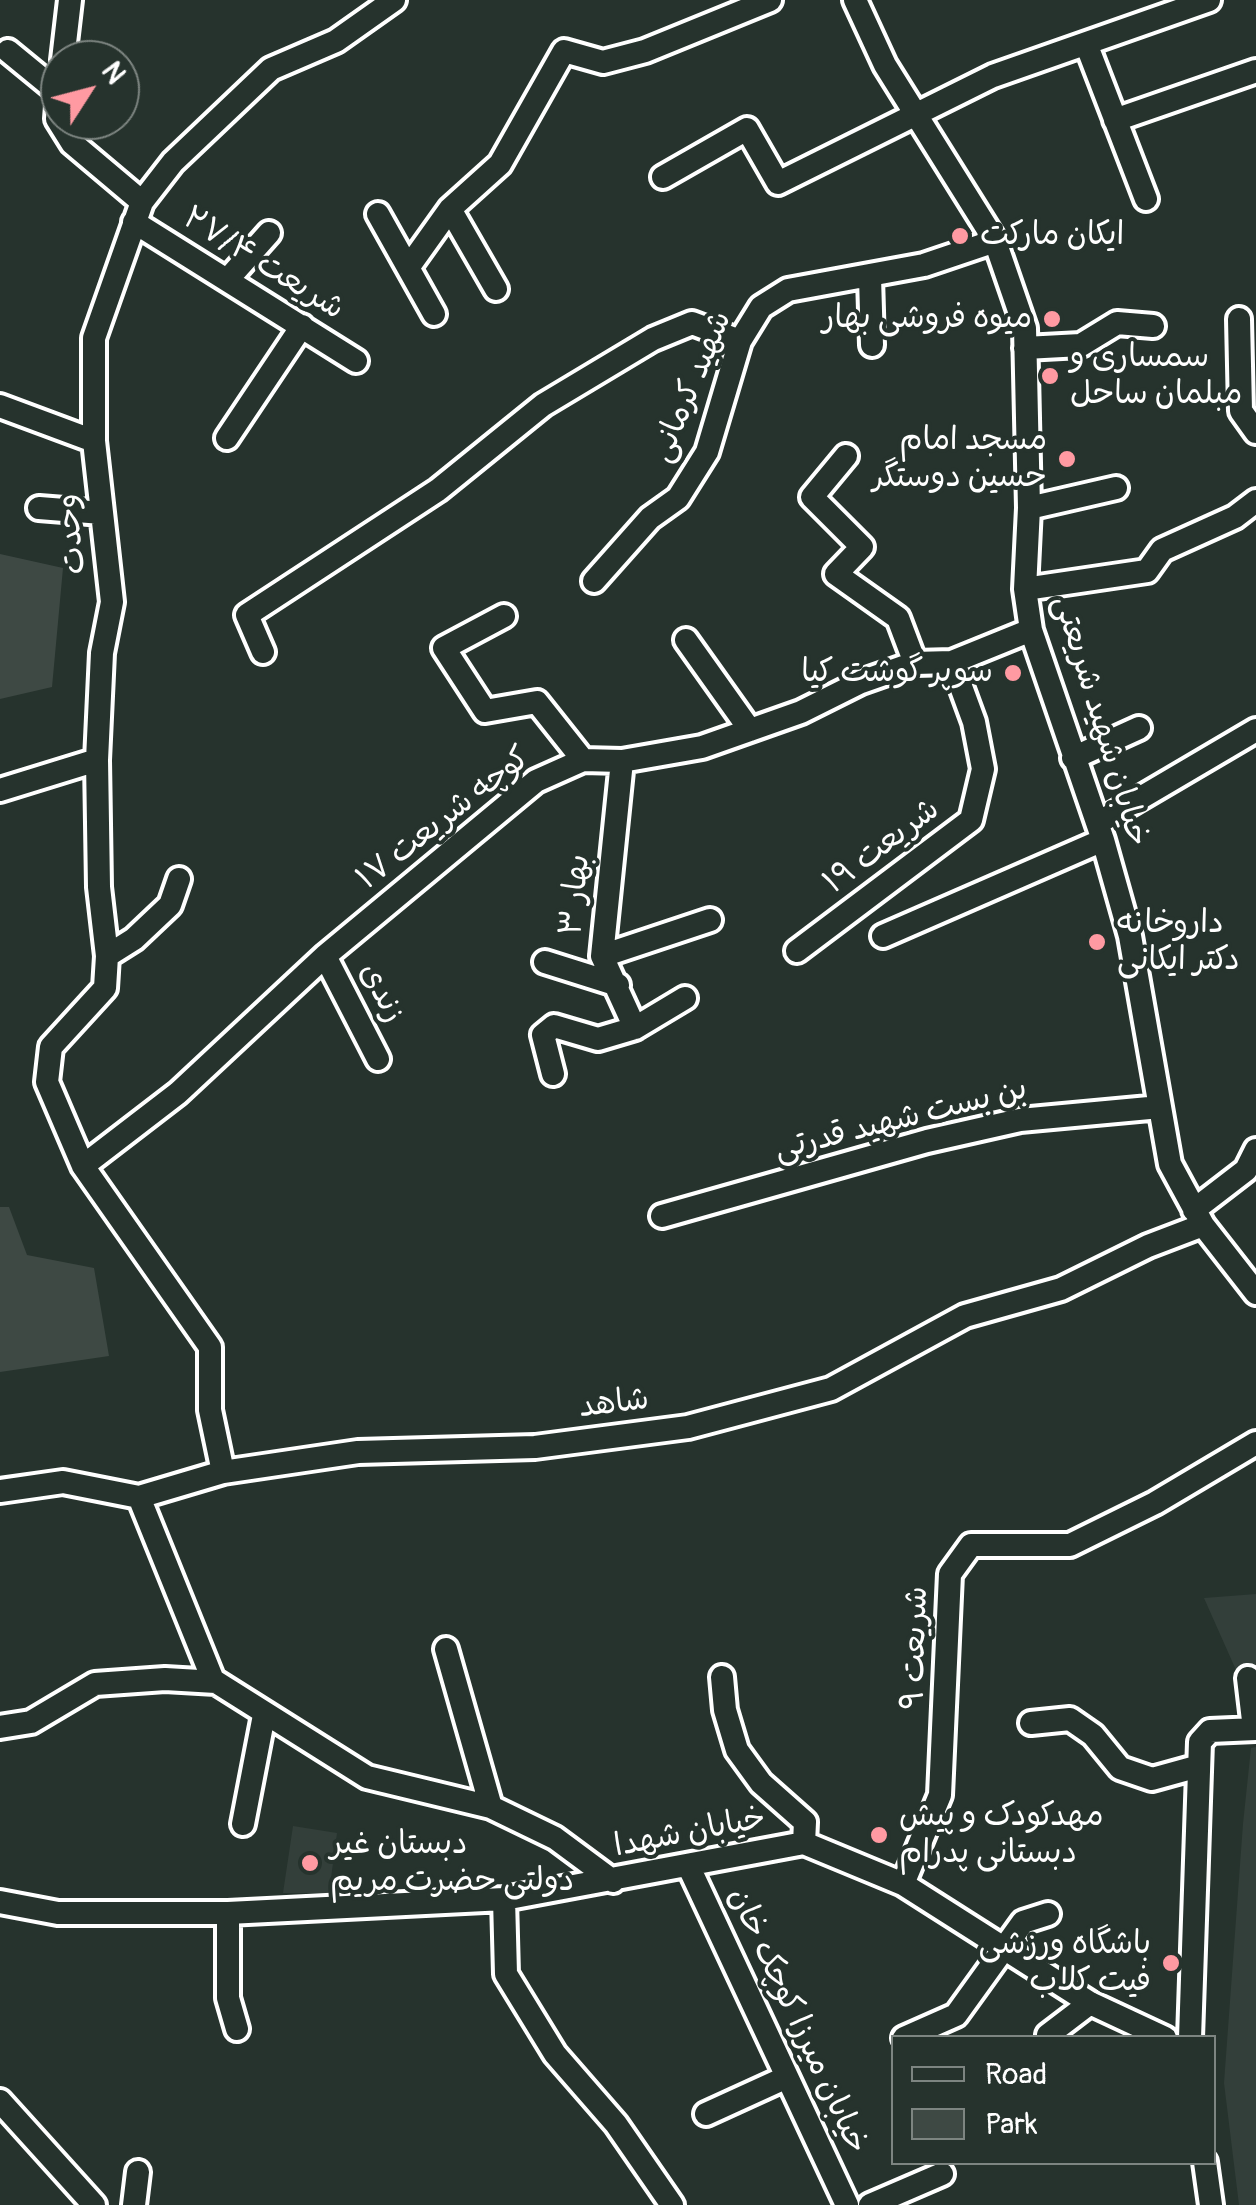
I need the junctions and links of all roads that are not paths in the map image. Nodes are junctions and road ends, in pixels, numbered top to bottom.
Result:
1 (70, 0) edge
2 (394, 0) edge
3 (770, 0) edge
4 (855, 0) edge
5 (1209, 0) edge
6 (65, 40) edge
7 (1087, 46) junction
8 (8, 51) dead end
9 (1256, 71) edge
10 (40, 73) edge
11 (917, 115) junction
12 (1115, 120) junction
13 (70, 140) edge
14 (663, 177) dead end
15 (1146, 199) dead end
16 (450, 209) junction
17 (138, 212) junction
18 (378, 214) dead end
19 (269, 232) dead end
20 (995, 240) junction
21 (410, 265) junction
22 (229, 278) junction
23 (870, 278) junction
24 (496, 289) dead end
25 (434, 314) dead end
26 (1240, 319) dead end
27 (302, 326) junction
28 (1153, 326) dead end
29 (740, 341) junction
30 (872, 345) dead end
31 (1025, 348) junction
32 (356, 361) dead end
33 (0, 406) edge
34 (1256, 432) edge
35 (226, 438) dead end
36 (94, 441) junction
37 (846, 456) dead end
38 (1116, 488) dead end
39 (1256, 501) edge
40 (39, 508) dead end
41 (1029, 508) junction
42 (102, 513) junction
43 (594, 581) dead end
44 (1025, 589) junction
45 (504, 616) dead end
46 (1031, 630) junction
47 (686, 640) dead end
48 (262, 652) dead end
49 (915, 662) junction
50 (952, 662) junction
51 (1138, 728) dead end
52 (750, 730) junction
53 (1256, 730) edge
54 (1073, 758) junction
55 (97, 760) junction
56 (584, 760) junction
57 (622, 761) junction
58 (0, 790) edge
59 (1101, 831) junction
60 (179, 879) dead end
61 (710, 920) dead end
62 (884, 936) dead end
63 (797, 951) dead end
64 (107, 956) junction
65 (325, 956) junction
66 (602, 956) junction
67 (545, 962) dead end
68 (618, 985) junction
69 (685, 998) dead end
70 (636, 1028) junction
71 (378, 1059) dead end
72 (552, 1074) dead end
73 (1160, 1106) junction
74 (1256, 1150) edge
75 (83, 1166) junction
76 (662, 1216) dead end
77 (1199, 1217) junction
78 (1256, 1293) edge
79 (1256, 1442) edge
80 (223, 1472) junction
81 (0, 1491) edge
82 (139, 1498) junction
83 (446, 1649) dead end
84 (722, 1677) dead end
85 (1248, 1678) dead end
86 (216, 1682) junction
87 (264, 1715) junction
88 (1031, 1723) dead end
89 (0, 1727) edge
90 (1255, 1729) edge
91 (1199, 1766) junction
92 (491, 1807) junction
93 (243, 1824) dead end
94 (804, 1843) junction
95 (688, 1865) junction
96 (614, 1881) junction
97 (903, 1884) junction
98 (504, 1898) junction
99 (0, 1902) edge
100 (228, 1913) junction
101 (1048, 1914) dead end
102 (1006, 1948) junction
103 (1090, 2003) junction
104 (238, 2029) dead end
105 (910, 2035) edge
106 (1048, 2035) dead end
107 (1159, 2035) edge
108 (1190, 2035) edge
109 (787, 2077) junction
110 (0, 2101) edge
111 (706, 2114) dead end
112 (1204, 2165) edge
113 (138, 2172) dead end
114 (942, 2174) dead end
115 (94, 2205) edge
116 (134, 2205) edge
117 (672, 2205) edge
118 (847, 2205) edge
119 (870, 2205) edge
120 (1211, 2205) edge

1 - 6 street
2 - 17 street, وحدت
3 - 16 street
4 - 11 street, خیابان شهید شریعتی
5 - 7 street
7 - 11 street
7 - 12 street
8 - 10 street
9 - 12 street
11 - 14 street
11 - 20 street, خیابان شهید شریعتی
12 - 15 street
13 - 17 street, شریعت ۲۷/۴
16 - 21 street
16 - 24 street
17 - 22 street, شریعت ۲۷/۴
17 - 36 street, وحدت
18 - 21 street
19 - 22 street
20 - 23 street, شهید کرمانی
20 - 31 street, خیابان شهید شریعتی
21 - 25 street
22 - 27 street, شریعت ۲۷/۴
23 - 29 street, شهید کرمانی
23 - 30 street
26 - 34 street
27 - 32 street, شریعت ۲۷/۴
27 - 35 street
28 - 31 street
29 - 43 street, شهید کرمانی
29 - 48 street
31 - 41 street, خیابان شهید شریعتی
33 - 36 street
36 - 42 street, وحدت
37 - 49 street
38 - 41 street
39 - 44 street
40 - 42 street
41 - 44 street, خیابان شهید شریعتی
42 - 55 street, وحدت
44 - 46 street, خیابان شهید شریعتی
45 - 56 street
46 - 50 street, کوچه شریعت ۱۷
46 - 54 street, خیابان شهید شریعتی
47 - 52 street
49 - 50 street, کوچه شریعت ۱۷
49 - 52 street, کوچه شریعت ۱۷
50 - 63 street, شریعت ۱۹
51 - 54 street
52 - 57 street, کوچه شریعت ۱۷
53 - 59 street
54 - 59 street, خیابان شهید شریعتی
55 - 58 street
55 - 64 street, وحدت
56 - 57 street, کوچه شریعت ۱۷
56 - 65 street, کوچه شریعت ۱۷
57 - 66 street, بهار ۳
59 - 62 street
59 - 73 street, خیابان شهید شریعتی
60 - 64 street
61 - 66 street
64 - 75 street, وحدت
65 - 71 street, زندی
65 - 75 street, کوچه شریعت ۱۷
66 - 68 street, بهار ۳
67 - 68 street
68 - 70 street, بهار ۳
69 - 70 street
70 - 72 street
73 - 76 street, بن بست شهید قدرتی
73 - 77 street, خیابان شهید شریعتی
74 - 77 street, شاهد
75 - 80 street, وحدت
77 - 78 street, خیابان شهید شریعتی
77 - 80 street, شاهد
79 - 97 street, شریعت ۹
80 - 82 street, شاهد
81 - 82 street, شاهد
82 - 86 street
83 - 92 street
84 - 94 street
85 - 90 street
86 - 87 street
86 - 89 street
87 - 92 street
87 - 93 street
88 - 91 street
90 - 91 street
91 - 108 street
92 - 96 street
94 - 95 street, خیابان شهدا
94 - 97 street, خیابان شهدا
95 - 96 street, خیابان شهدا
95 - 109 street, خیابان میرزا کوچک خان
96 - 98 street, خیابان شهدا
97 - 102 street, خیابان شهدا
98 - 100 street, خیابان شهدا
98 - 117 street
99 - 100 street, خیابان شهدا
100 - 104 street
101 - 102 street
102 - 103 street, خیابان شهدا
102 - 105 street
103 - 106 street
103 - 107 street, خیابان شهدا
109 - 111 street
109 - 118 street, خیابان میرزا کوچک خان
110 - 115 street
112 - 120 street
113 - 116 street
114 - 119 street

